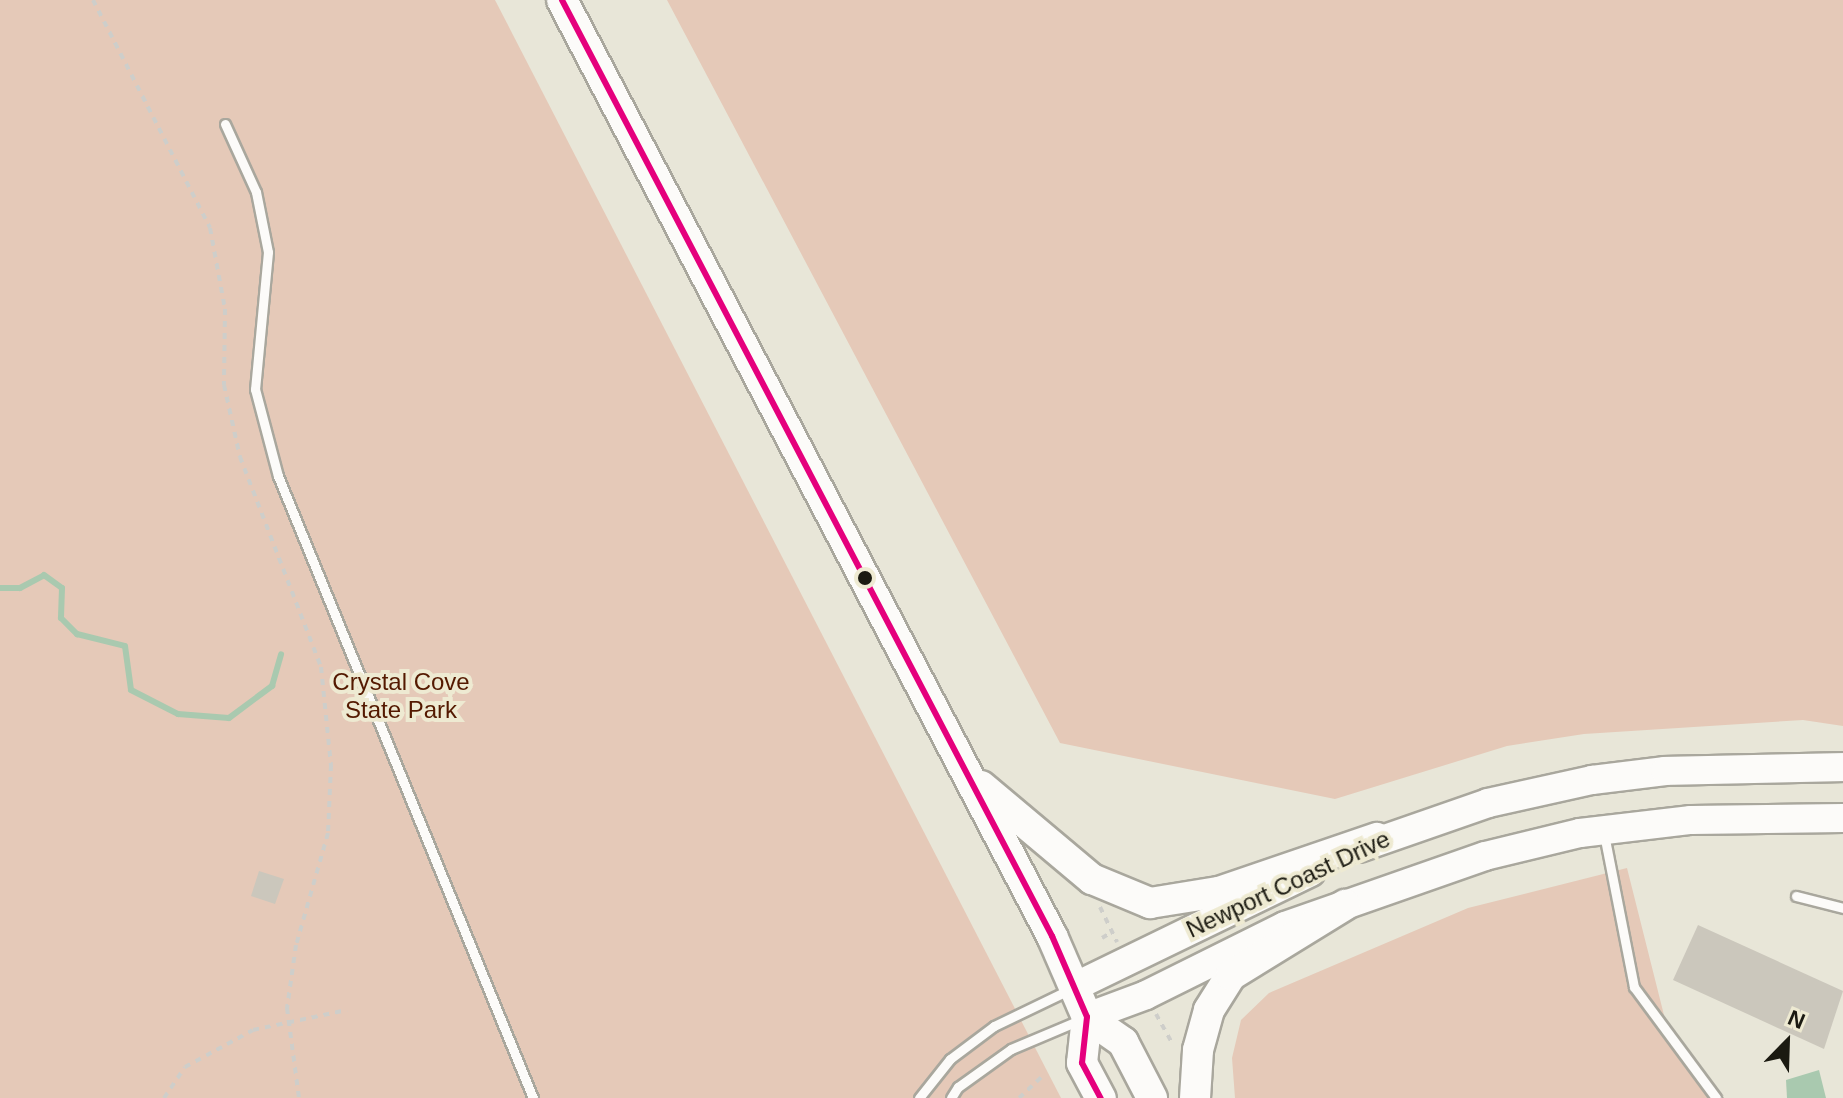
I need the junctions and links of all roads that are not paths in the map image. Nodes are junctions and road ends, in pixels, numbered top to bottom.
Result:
1 (562, 0) edge
2 (225, 124) dead end
3 (1843, 767) edge
4 (971, 777) junction
5 (1843, 818) edge
6 (1603, 831) junction
7 (1377, 838) junction
8 (1796, 896) dead end
9 (1345, 905) junction
10 (1843, 908) edge
11 (1074, 987) junction
12 (1087, 1017) junction
13 (533, 1098) edge
14 (919, 1098) edge
15 (951, 1098) edge
16 (1101, 1098) edge
17 (1152, 1098) edge
18 (1195, 1098) edge
19 (1716, 1098) edge

1 - 4 highway
2 - 13 lane
3 - 7 main road, Newport Coast Drive
4 - 7 highway
4 - 11 highway
5 - 6 main road, Newport Coast Drive
6 - 9 main road, Newport Coast Drive
6 - 19 lane
7 - 11 main road, Newport Coast Drive
8 - 10 lane
9 - 12 main road, Newport Coast Drive
9 - 18 highway
11 - 12 highway
11 - 14 lane
12 - 15 lane
12 - 16 highway
12 - 17 highway

